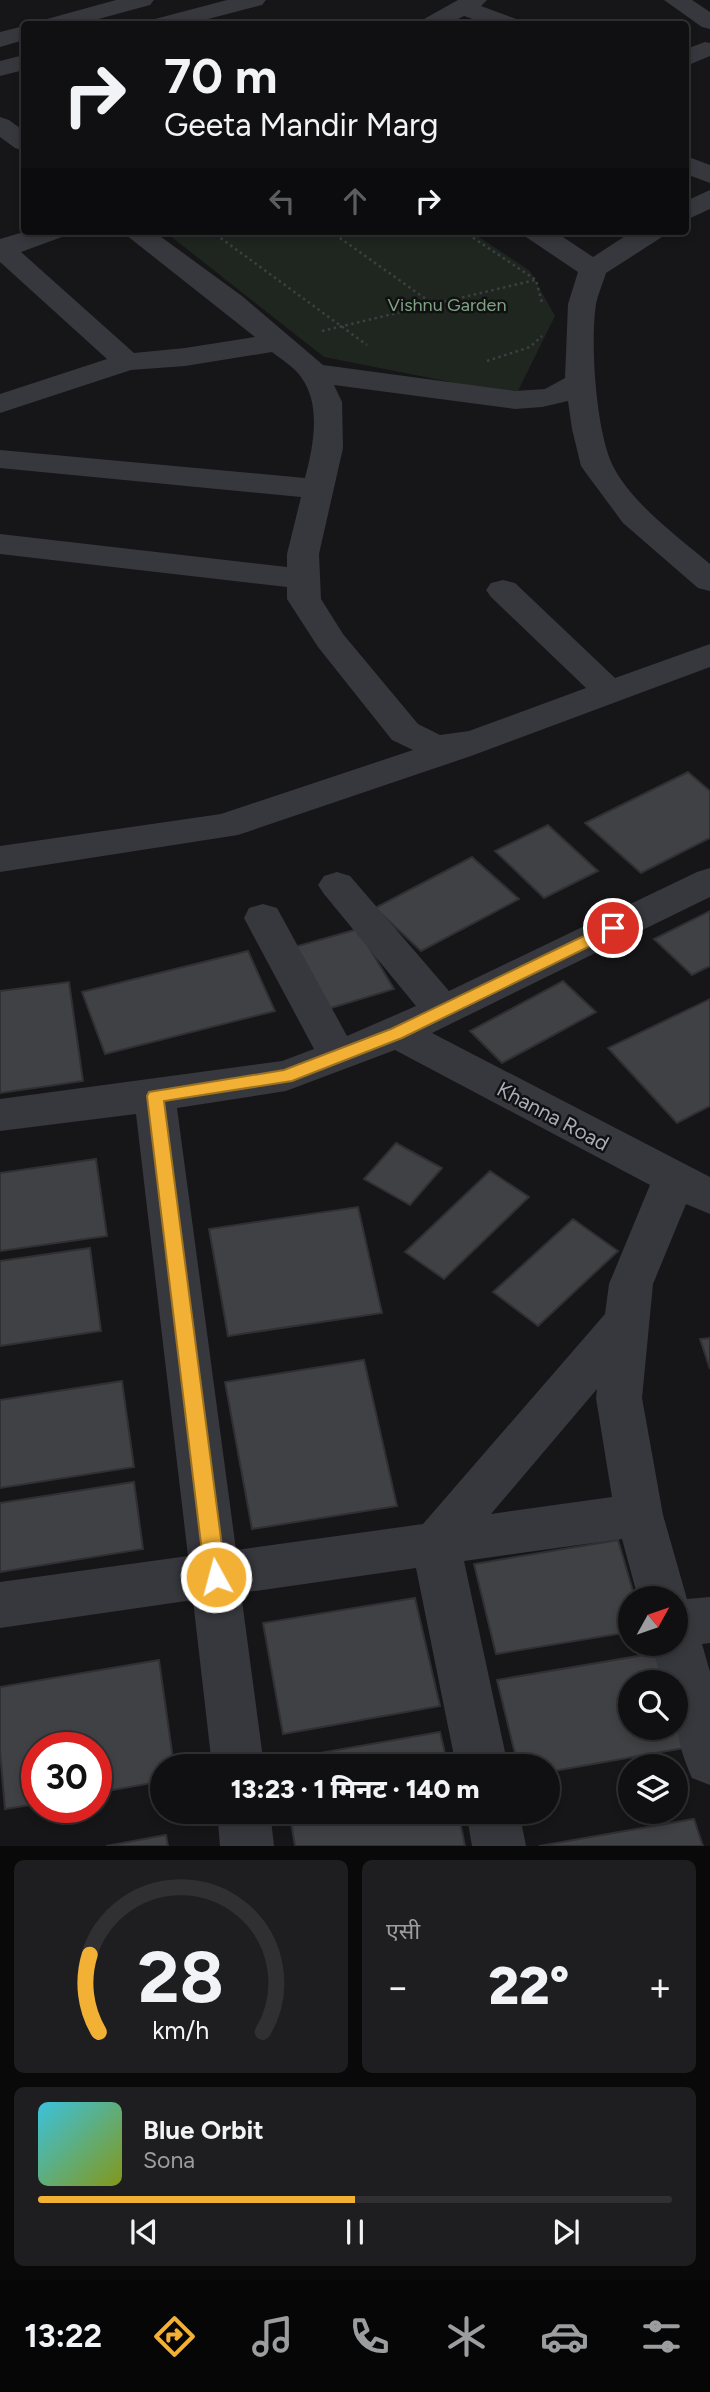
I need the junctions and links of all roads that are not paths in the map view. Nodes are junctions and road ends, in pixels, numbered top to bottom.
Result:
1 (142, 0) edge
2 (167, 0) edge
3 (254, 0) edge
4 (676, 0) edge
5 (469, 4) edge
6 (189, 18) junction
7 (66, 21) edge
8 (176, 21) edge
9 (438, 21) edge
10 (502, 21) edge
11 (710, 22) edge
12 (21, 34) edge
13 (0, 40) edge
14 (21, 63) edge
15 (0, 69) edge
16 (689, 165) edge
17 (710, 174) edge
18 (710, 198) edge
19 (689, 210) edge
20 (41, 235) edge
21 (140, 235) edge
22 (542, 235) edge
23 (646, 235) edge
24 (1, 249) edge
25 (593, 269) junction
26 (277, 342) junction
27 (127, 362) junction
28 (314, 373) junction
29 (580, 381) junction
30 (3, 399) edge
31 (0, 459) edge
32 (318, 489) junction
33 (0, 544) edge
34 (304, 579) junction
35 (710, 581) edge
36 (503, 590) dead end
37 (710, 655) edge
38 (610, 692) junction
39 (474, 742) junction
40 (0, 859) edge
41 (710, 881) edge
42 (337, 885) dead end
43 (263, 918) dead end
44 (443, 1011) junction
45 (397, 1033) junction
46 (338, 1056) junction
47 (155, 1096) junction
48 (0, 1115) edge
49 (692, 1189) edge
50 (626, 1322) junction
51 (639, 1515) junction
52 (436, 1544) junction
53 (216, 1577) junction
54 (660, 1586) edge
55 (0, 1605) edge
56 (710, 1620) edge
57 (688, 1622) edge
58 (680, 1656) edge
59 (237, 1754) edge
60 (480, 1754) edge
61 (710, 1760) edge
62 (244, 1824) edge
63 (495, 1824) edge
64 (247, 1846) edge
65 (499, 1846) edge

1 - 7 street
2 - 6 street
3 - 6 street
4 - 11 street
5 - 9 street
5 - 10 street
6 - 8 street
12 - 13 street
14 - 15 street
16 - 17 street
18 - 19 street
20 - 24 street
21 - 26 street
22 - 25 street
23 - 25 street
24 - 27 street
25 - 29 street
26 - 27 street
26 - 28 street
27 - 30 street
28 - 29 street
28 - 32 street
29 - 35 street
31 - 32 street
32 - 34 street
33 - 34 street
34 - 39 street
36 - 38 street
37 - 38 street
38 - 39 street
39 - 40 street
41 - 44 street
42 - 44 street
43 - 46 street
44 - 45 street
45 - 46 street
45 - 49 street, Khanna Road
46 - 47 street
47 - 48 street
47 - 53 street
49 - 50 street
50 - 51 street
50 - 52 street
51 - 52 street
51 - 54 street
52 - 53 street
52 - 60 street
53 - 55 street
53 - 59 street
56 - 57 street
58 - 61 street
62 - 64 street
63 - 65 street

